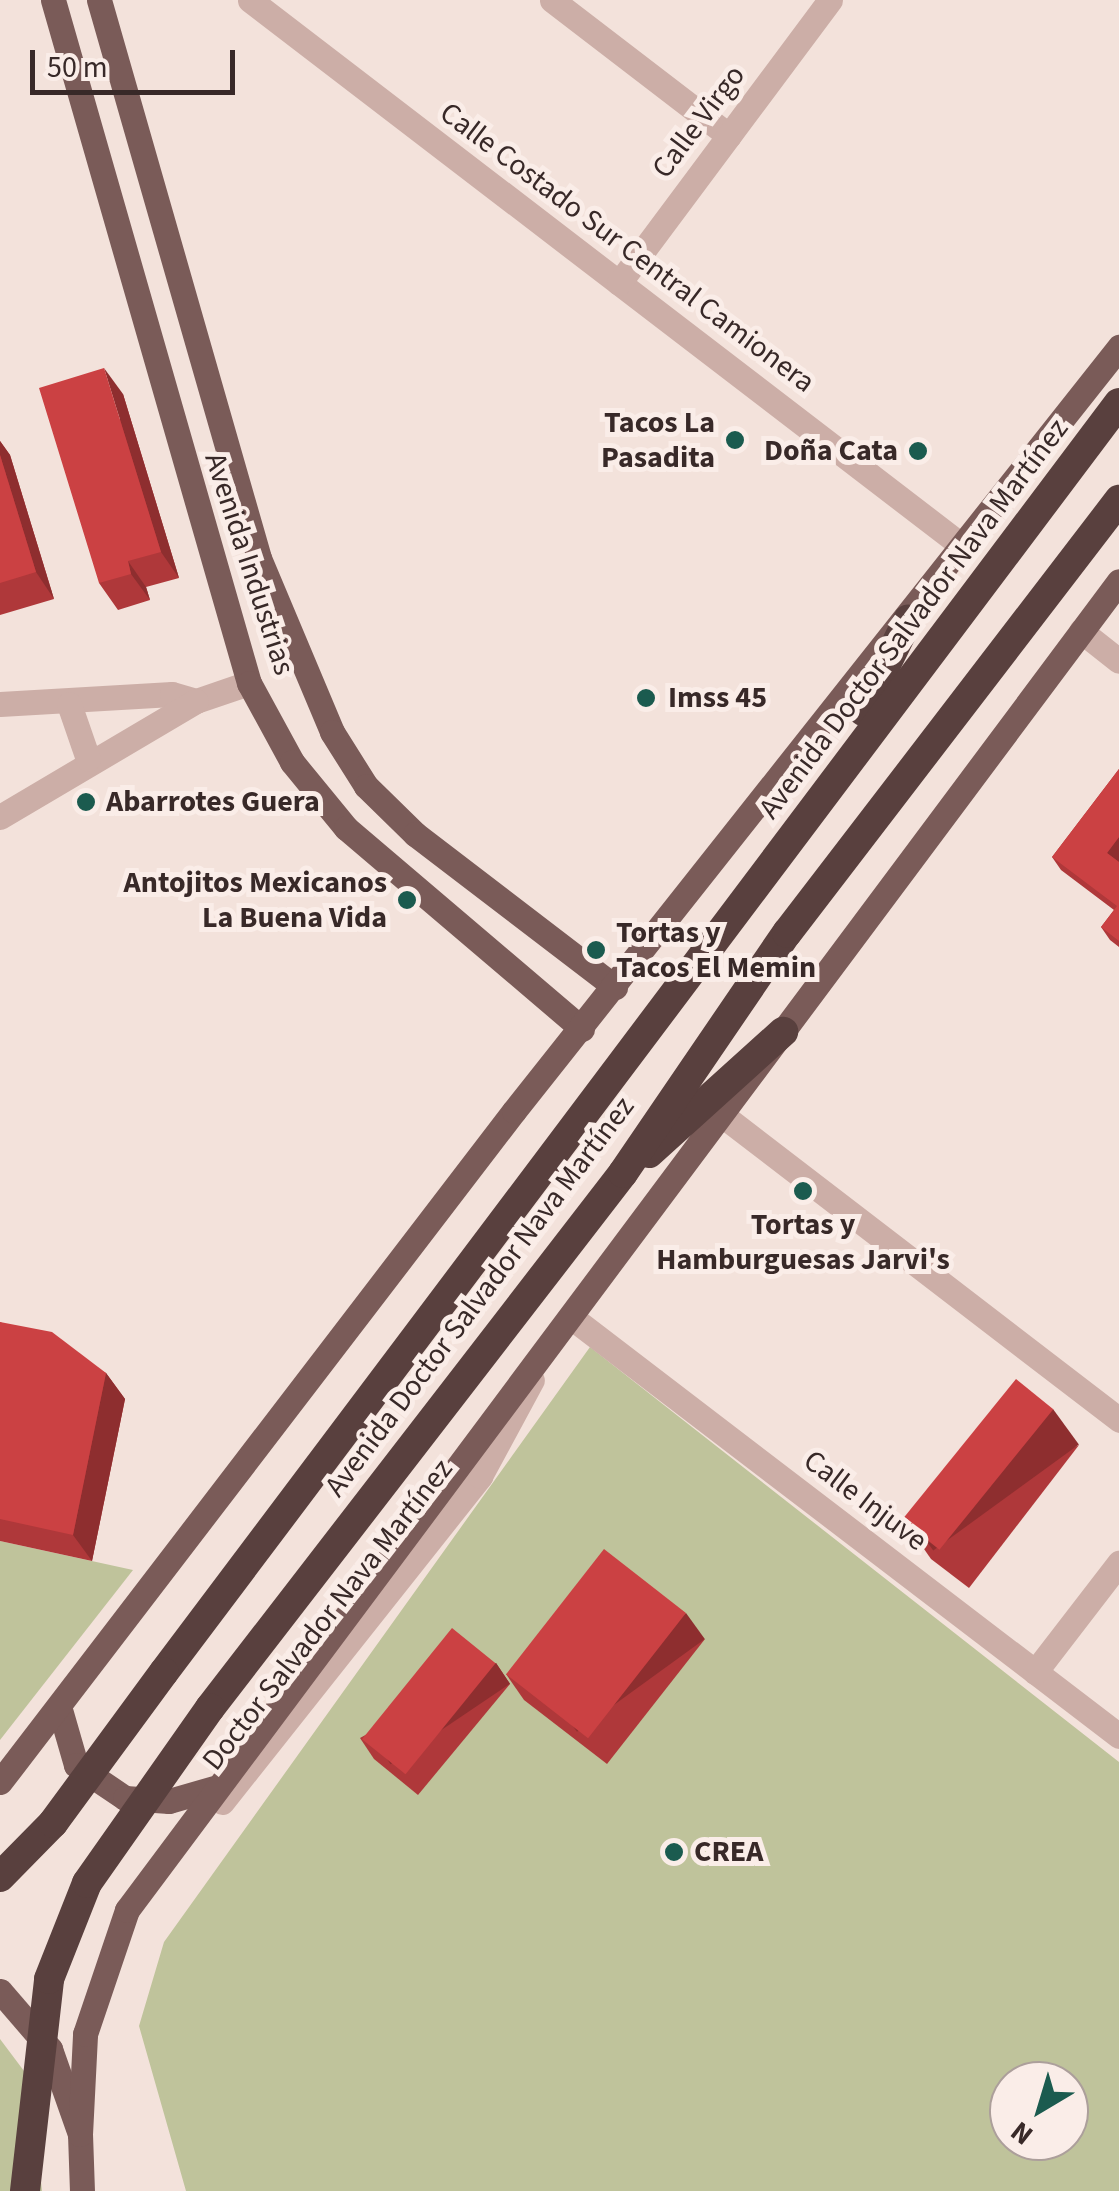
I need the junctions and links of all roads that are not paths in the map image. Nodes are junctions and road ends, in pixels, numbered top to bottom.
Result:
1 (53, 0) edge
2 (99, 0) edge
3 (251, 0) edge
4 (552, 0) edge
5 (822, 3) edge
6 (730, 136) junction
7 (620, 283) junction
8 (143, 329) junction
9 (1119, 347) edge
10 (1119, 403) edge
11 (217, 424) junction
12 (1119, 500) edge
13 (965, 548) junction
14 (1119, 581) edge
15 (908, 620) junction
16 (1081, 631) junction
17 (1119, 661) edge
18 (250, 682) junction
19 (196, 701) junction
20 (0, 704) edge
21 (69, 704) junction
22 (88, 759) junction
23 (818, 807) junction
24 (0, 816) edge
25 (615, 987) junction
26 (582, 1029) junction
27 (783, 1032) junction
28 (726, 1118) junction
29 (623, 1173) junction
30 (571, 1318) junction
31 (1119, 1420) edge
32 (1119, 1563) edge
33 (1035, 1672) junction
34 (60, 1713) junction
35 (1119, 1736) edge
36 (0, 1782) edge
37 (220, 1793) junction
38 (0, 1877) edge
39 (0, 1991) edge
40 (80, 2134) junction
41 (25, 2191) edge
42 (82, 2191) edge

1 - 8 main road, Avenida Industrias
2 - 11 main road, Avenida Industrias
3 - 7 street, Calle Costado Sur Central Camionera
4 - 6 street
5 - 6 street, Calle Virgo
6 - 7 street, Calle Virgo
7 - 13 street, Calle Costado Sur Central Camionera
8 - 11 main road
8 - 18 main road, Avenida Industrias
9 - 13 main road, Avenida Doctor Salvador Nava Martínez
10 - 23 highway, Avenida Doctor Salvador Nava Martínez
11 - 25 main road, Avenida Industrias
12 - 29 highway, Avenida Doctor Salvador Nava Martínez
13 - 15 main road, Avenida Doctor Salvador Nava Martínez
14 - 16 main road
15 - 23 highway
15 - 25 main road, Avenida Doctor Salvador Nava Martínez
16 - 17 street
16 - 27 main road
18 - 19 street
18 - 26 main road, Avenida Industrias
19 - 21 street
19 - 22 street
20 - 21 street
21 - 22 street
22 - 24 street
23 - 38 highway, Avenida Doctor Salvador Nava Martínez, bridge
25 - 26 main road, Avenida Doctor Salvador Nava Martínez
26 - 34 main road, Avenida Doctor Salvador Nava Martínez
27 - 28 main road
27 - 29 highway
28 - 30 main road
28 - 31 street
29 - 41 highway, Avenida Doctor Salvador Nava Martínez, bridge
30 - 33 street, Calle Injuve
30 - 37 main road
32 - 33 street
33 - 35 street, Calle Injuve
34 - 36 main road, Avenida Doctor Salvador Nava Martínez
34 - 37 main road
37 - 40 main road
39 - 40 main road
40 - 42 main road

